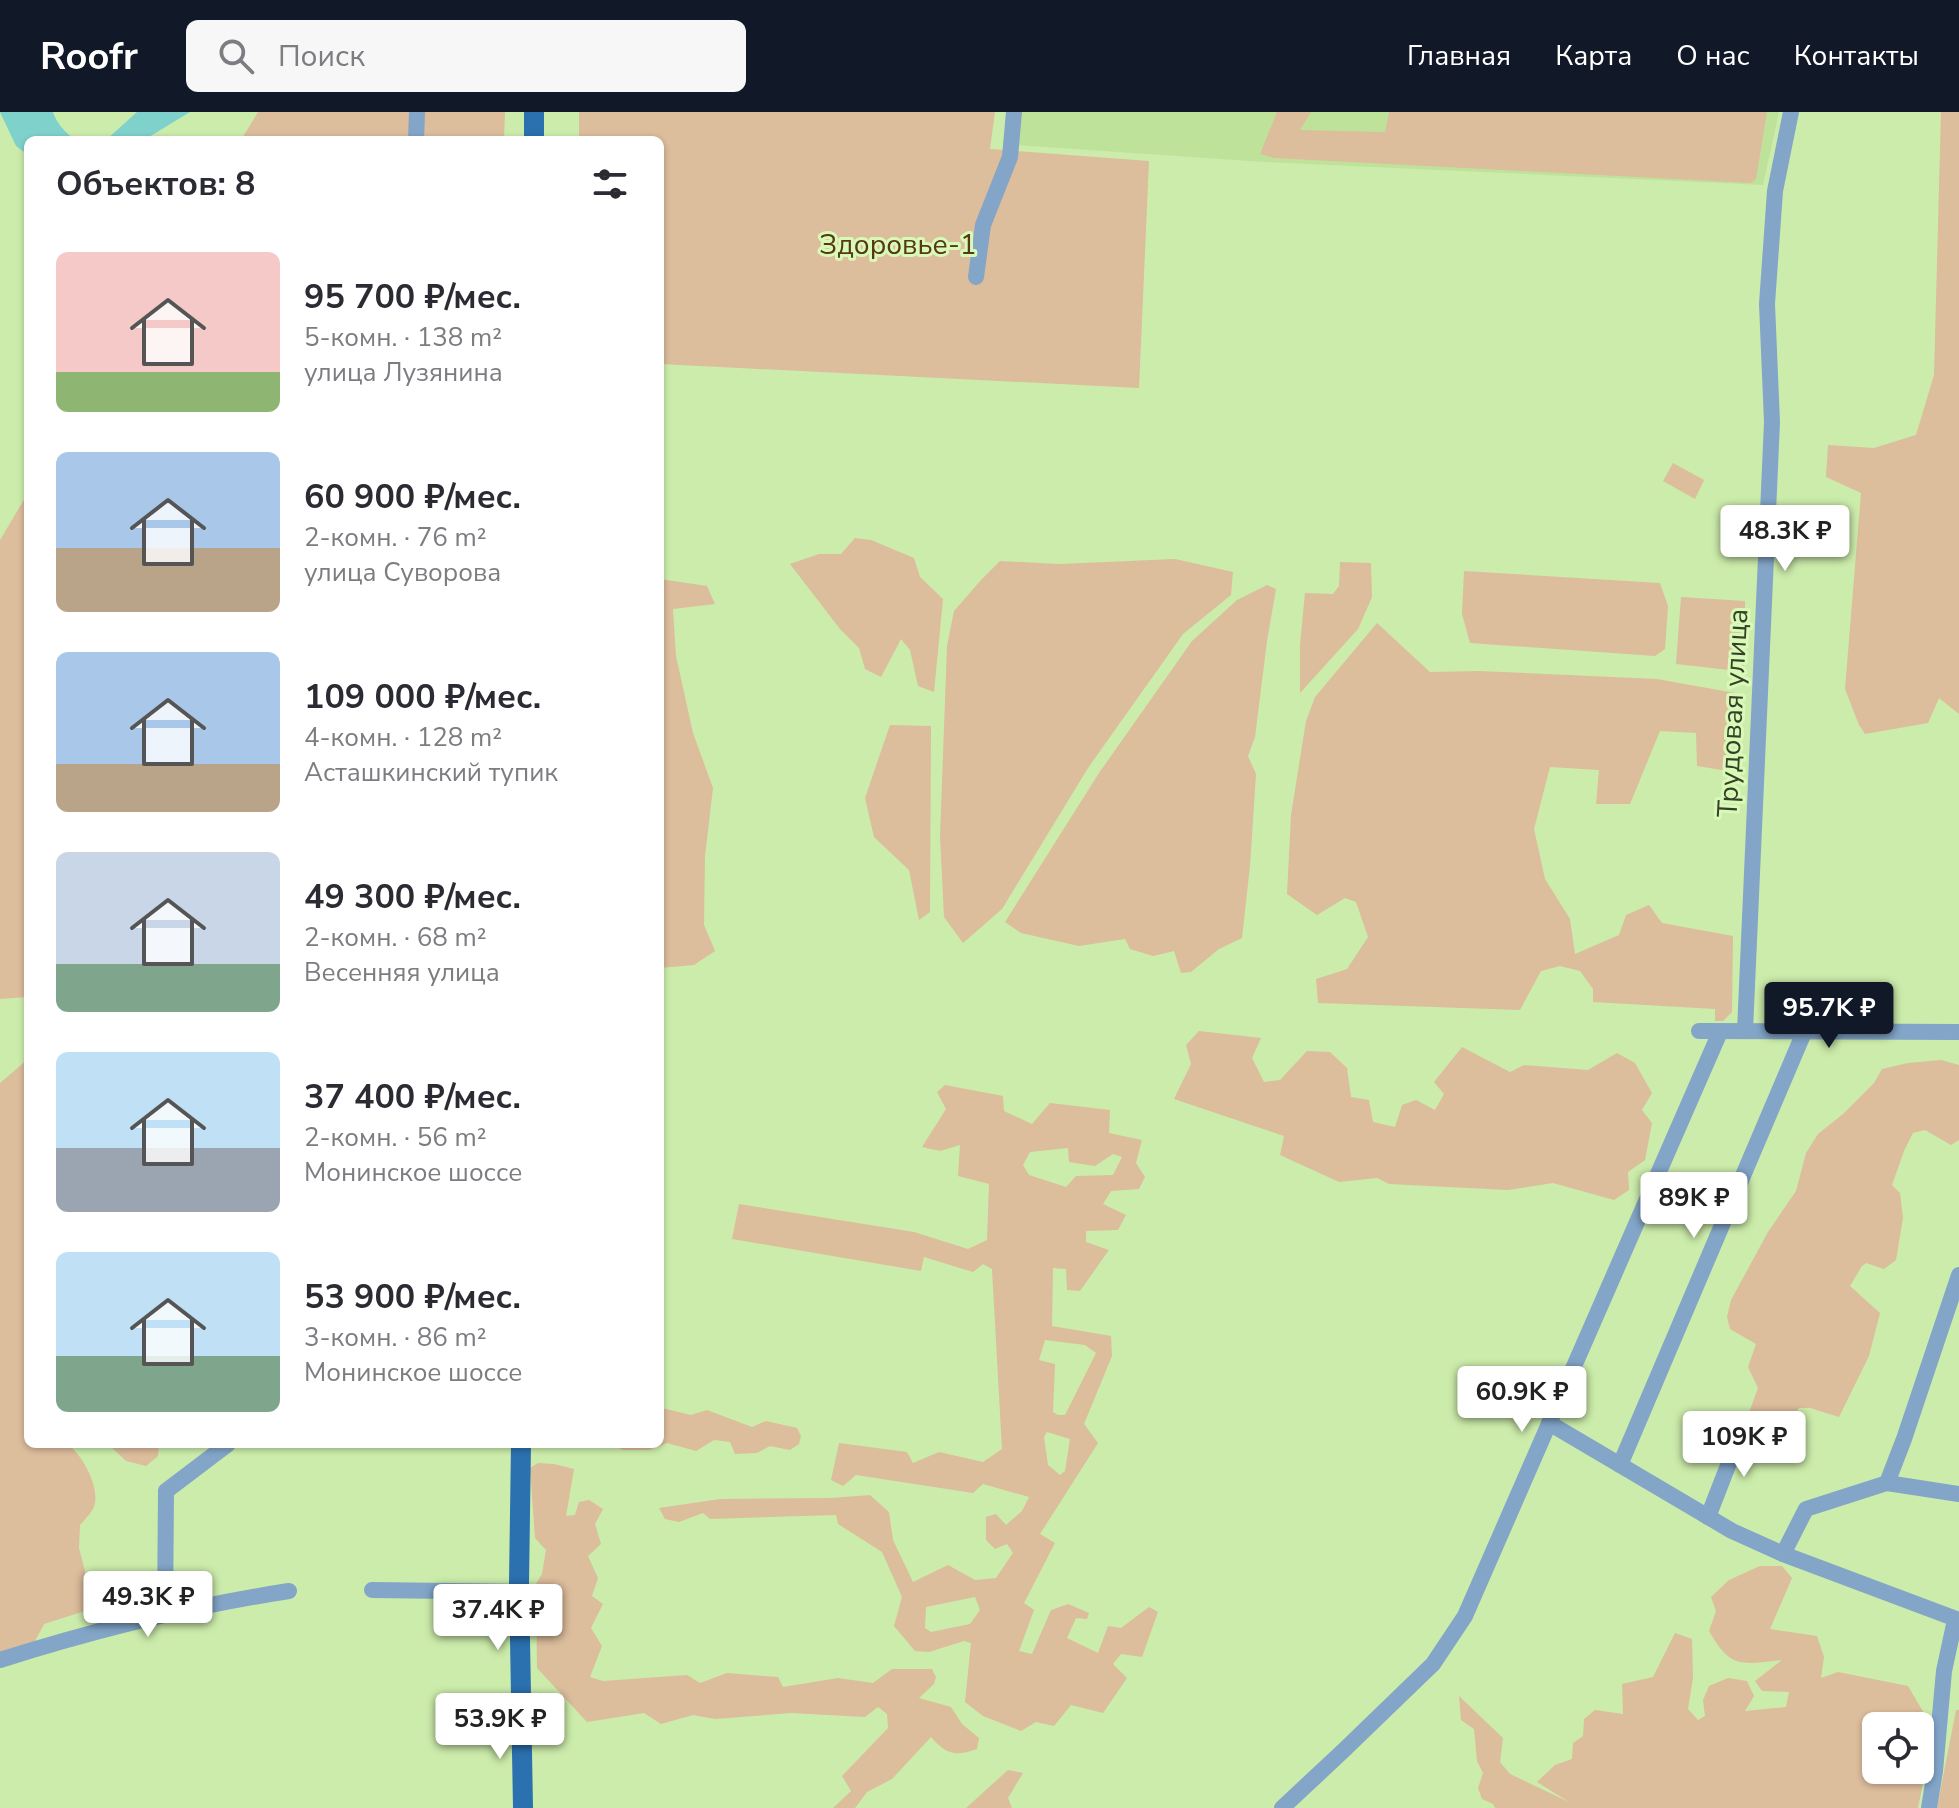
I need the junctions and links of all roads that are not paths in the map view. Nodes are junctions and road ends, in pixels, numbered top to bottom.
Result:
1 (417, 112) edge
2 (534, 112) edge
3 (1014, 112) edge
4 (1791, 112) edge
5 (416, 136) edge
6 (534, 136) edge
7 (976, 277) dead end
8 (1805, 1030) junction
9 (1699, 1031) dead end
10 (1745, 1031) junction
11 (1720, 1032) junction
12 (1959, 1032) edge
13 (1959, 1275) edge
14 (1549, 1423) junction
15 (1743, 1427) dead end
16 (223, 1448) edge
17 (521, 1448) edge
18 (1620, 1465) junction
19 (1887, 1483) junction
20 (1959, 1494) edge
21 (1708, 1517) junction
22 (1783, 1554) junction
23 (372, 1590) dead end
24 (289, 1591) dead end
25 (520, 1592) junction
26 (165, 1614) junction
27 (1957, 1620) edge
28 (0, 1660) edge
29 (523, 1808) edge
30 (1282, 1808) edge
31 (1929, 1808) edge

1 - 5 street
2 - 6 main road
3 - 7 street
4 - 10 street, Трудовая улица
8 - 10 street
8 - 12 street
8 - 18 street
9 - 11 street
10 - 11 street
11 - 14 street
13 - 19 street
14 - 18 street
14 - 30 street
15 - 21 street
16 - 26 street
17 - 25 main road
18 - 21 street
19 - 20 street
19 - 22 street
21 - 22 street
22 - 27 street
23 - 25 street
24 - 26 street
25 - 29 main road
26 - 28 street
27 - 31 street

